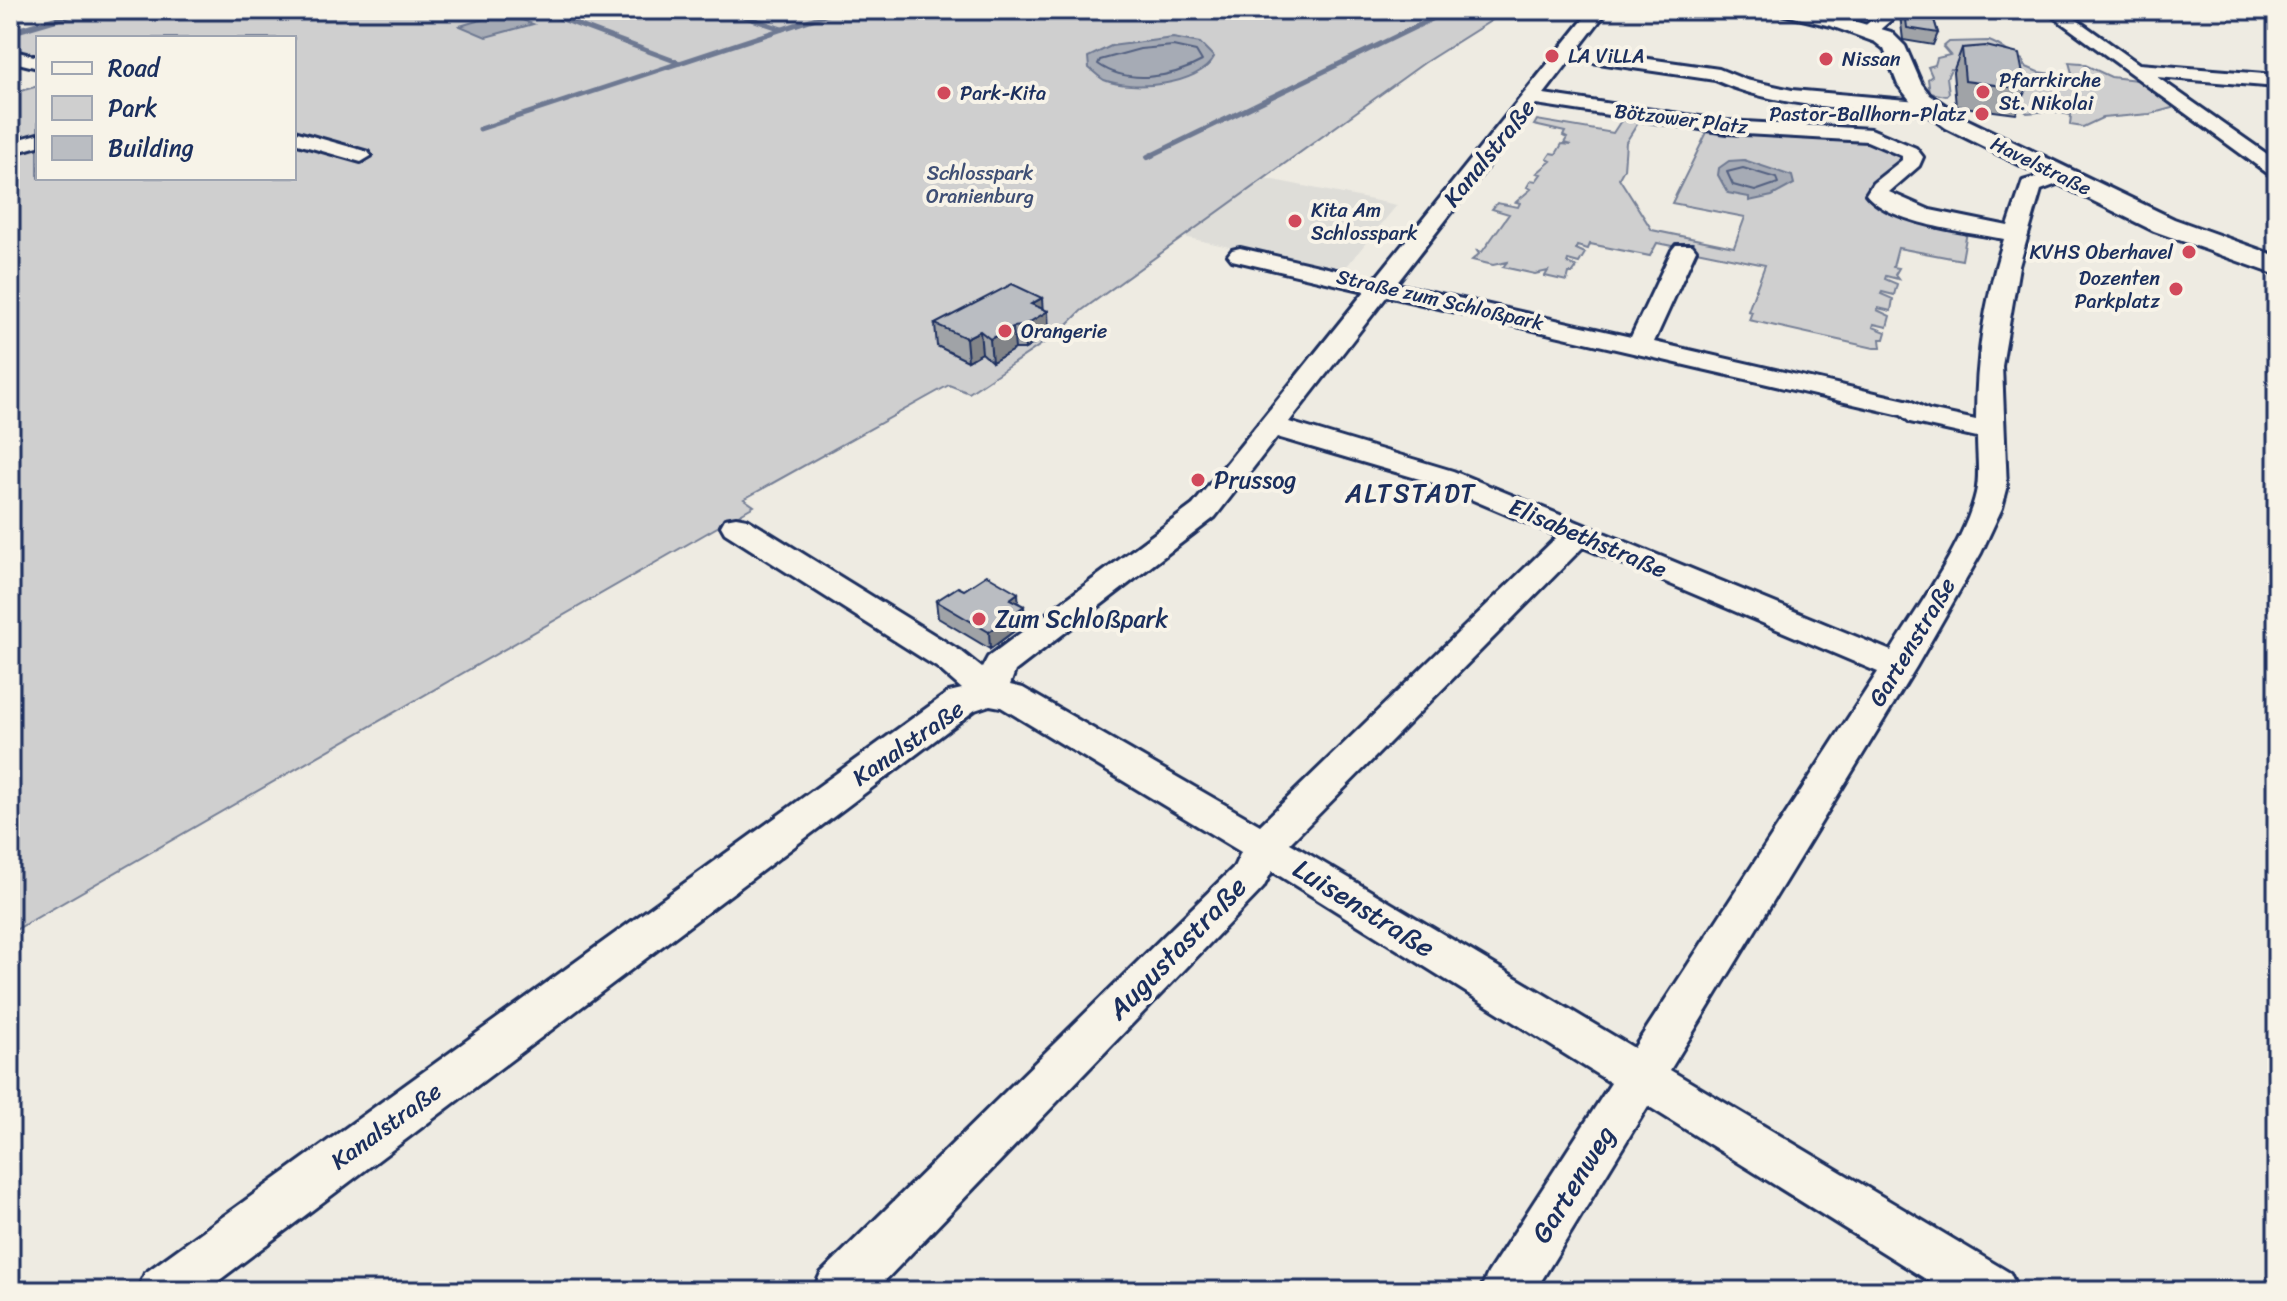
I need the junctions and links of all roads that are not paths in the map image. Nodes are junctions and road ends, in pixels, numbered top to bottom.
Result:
1 (1600, 10) edge
2 (1788, 10) edge
3 (2052, 10) edge
4 (1875, 20) edge
5 (1569, 53) junction
6 (10, 55) edge
7 (36, 62) edge
8 (2133, 69) junction
9 (2277, 81) edge
10 (1533, 98) junction
11 (1930, 108) junction
12 (296, 138) edge
13 (36, 141) edge
14 (10, 148) edge
15 (2244, 148) junction
16 (2277, 150) edge
17 (361, 156) dead end
18 (2277, 171) edge
19 (2061, 176) junction
20 (2016, 234) junction
21 (1684, 250) dead end
22 (1240, 255) dead end
23 (2277, 266) edge
24 (1381, 287) junction
25 (1640, 346) junction
26 (1271, 426) junction
27 (1991, 426) junction
28 (736, 526) dead end
29 (1578, 534) junction
30 (1899, 667) junction
31 (990, 693) junction
32 (1263, 846) junction
33 (1640, 1077) junction
34 (163, 1291) edge
35 (839, 1291) edge
36 (1506, 1291) edge
37 (1992, 1291) edge

1 - 5 street, Kanalstraße
2 - 4 main road
3 - 8 street
4 - 11 main road, Havelstraße
5 - 10 street, Kanalstraße
5 - 11 street, Bötzower Platz
6 - 7 street
8 - 9 street
8 - 15 street
10 - 20 street, Bötzower Platz
10 - 24 street, Kanalstraße
11 - 19 main road, Havelstraße
12 - 17 street
13 - 14 street
15 - 16 street
15 - 18 street
19 - 20 street, Gartenstraße
19 - 23 main road, Havelstraße
20 - 27 street, Gartenstraße
21 - 25 street
22 - 24 street, Straße zum Schloßpark
24 - 25 street, Straße zum Schloßpark
24 - 26 street, Kanalstraße
25 - 27 street, Straße zum Schloßpark
26 - 29 street, Elisabethstraße
26 - 31 street, Kanalstraße
27 - 30 street, Gartenstraße
28 - 31 street, Luisenstraße
29 - 30 street, Elisabethstraße
29 - 32 street, Augustastraße
30 - 33 street, Gartenstraße
31 - 32 street, Luisenstraße
31 - 34 street, Kanalstraße
32 - 33 street, Luisenstraße
32 - 35 street, Augustastraße
33 - 36 street, Gartenweg
33 - 37 street, Luisenstraße

